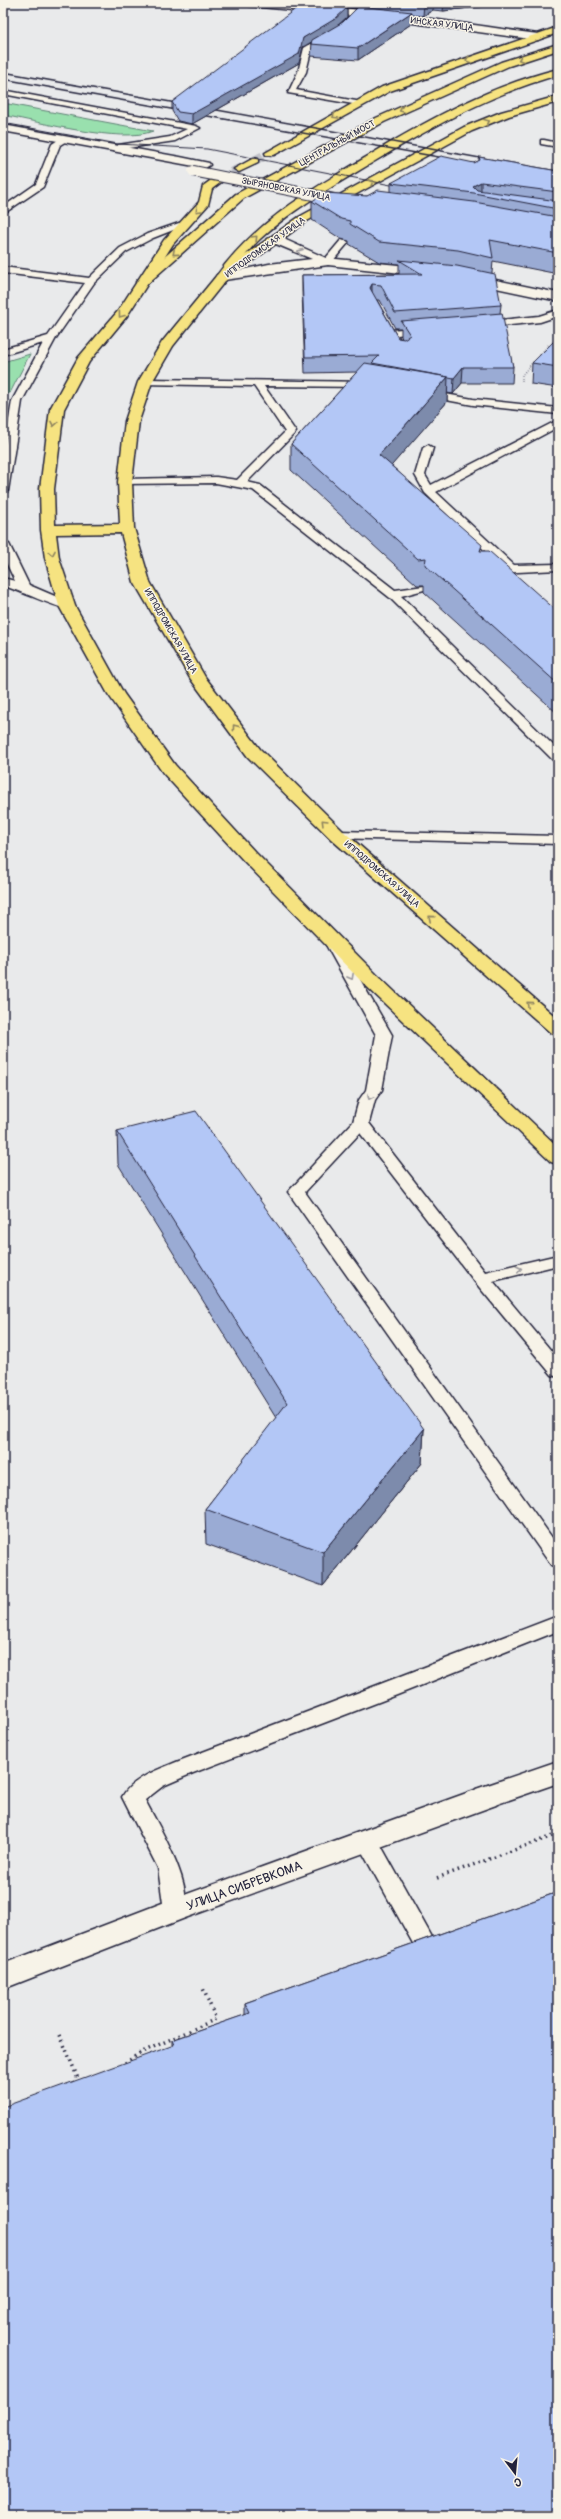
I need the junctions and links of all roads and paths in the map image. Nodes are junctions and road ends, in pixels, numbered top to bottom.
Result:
1 (250, 3) edge
2 (367, 3) edge
3 (356, 13) junction
4 (558, 30) edge
5 (538, 37) junction
6 (558, 47) edge
7 (558, 72) edge
8 (3, 92) edge
9 (558, 98) edge
10 (356, 103) junction
11 (3, 128) edge
12 (64, 140) junction
13 (544, 142) dead end
14 (558, 144) edge
15 (121, 148) junction
16 (270, 153) tunnel mouth
17 (254, 162) tunnel mouth
18 (238, 169) tunnel mouth
19 (218, 180) tunnel mouth
20 (3, 211) edge
21 (182, 225) junction
22 (279, 235) junction
23 (344, 242) edge
24 (328, 261) junction
25 (3, 270) edge
26 (442, 274) edge
27 (457, 276) edge
28 (221, 278) junction
29 (91, 281) junction
30 (142, 282) junction
31 (558, 297) edge
32 (558, 313) edge
33 (385, 321) edge
34 (468, 326) edge
35 (430, 330) edge
36 (391, 333) junction
37 (51, 338) junction
38 (553, 340) edge
39 (403, 351) edge
40 (3, 352) edge
41 (145, 382) junction
42 (256, 382) junction
43 (522, 384) dead end
44 (382, 386) edge
45 (413, 391) edge
46 (558, 411) edge
47 (558, 423) edge
48 (428, 448) dead end
49 (125, 482) junction
50 (239, 484) junction
51 (3, 491) edge
52 (429, 491) junction
53 (127, 528) junction
54 (48, 530) junction
55 (3, 544) edge
56 (558, 567) edge
57 (511, 569) junction
58 (491, 573) edge
59 (3, 582) edge
60 (24, 587) junction
61 (420, 588) edge
62 (392, 594) junction
63 (67, 606) junction
64 (558, 758) edge
65 (338, 836) junction
66 (558, 840) edge
67 (325, 931) junction
68 (558, 1029) edge
69 (361, 1123) junction
70 (558, 1158) edge
71 (558, 1260) edge
72 (481, 1278) junction
73 (558, 1371) edge
74 (558, 1560) edge
75 (558, 1623) edge
76 (558, 1772) edge
77 (558, 1834) edge
78 (367, 1841) junction
79 (437, 1878) dead end
80 (175, 1910) junction
81 (400, 1963) edge
82 (3, 1977) edge
83 (202, 1986) dead end
84 (60, 2035) dead end
85 (122, 2065) edge
86 (80, 2086) edge

1 - 3 street, ИНСКАЯ УЛИЦА
2 - 3 lane
3 - 5 street, ИНСКАЯ УЛИЦА
3 - 10 lane
4 - 5 main road
5 -> 10 main road
6 -> 30 main road, ЦЕНТРАЛЬНЫЙ МОСТ
28 -> 7 main road
8 - 15 lane
22 -> 9 main road, ИППОДРОМСКАЯ УЛИЦА
10 -> 16 main road
11 - 12 street, ЗЫРЯНОВСКАЯ УЛИЦА
12 - 15 street, ЗЫРЯНОВСКАЯ УЛИЦА
12 - 15 street, ЗЫРЯНОВСКАЯ УЛИЦА, bridge
12 - 20 lane
13 - 14 lane
17 - 18 main road
19 -> 21 main road
21 - 29 lane
21 - 30 main road
24 -> 22 street
22 - 28 main road, ИППОДРОМСКАЯ УЛИЦА
23 - 24 lane
24 - 26 street
24 - 28 street
25 - 29 lane
27 - 31 street
28 - 41 main road, ИППОДРОМСКАЯ УЛИЦА
29 - 37 lane
30 -> 54 main road
32 - 34 lane
33 - 36 lane
35 - 36 lane
36 - 39 lane
37 - 40 lane
37 - 51 lane
38 - 43 path
41 - 42 lane
41 - 49 main road, ИППОДРОМСКАЯ УЛИЦА
42 - 44 lane
42 - 50 lane
45 - 46 lane
47 - 52 lane
48 - 52 lane
49 - 50 lane
49 - 53 main road, ИППОДРОМСКАЯ УЛИЦА
50 - 62 lane
52 - 57 lane
53 - 54 main road
65 -> 53 main road, ИППОДРОМСКАЯ УЛИЦА
54 -> 63 main road
55 - 60 lane
56 - 57 lane
57 - 58 lane
59 - 60 lane
60 - 63 lane
61 - 62 lane
62 - 64 lane
63 - 67 main road
65 - 66 lane
68 -> 65 main road, ИППОДРОМСКАЯ УЛИЦА
67 -> 69 lane
67 - 70 main road
69 - 72 lane
69 - 74 lane
72 -> 71 lane
72 - 73 lane
75 - 80 lane
76 - 78 street, УЛИЦА СИБРЕВКОМА
77 - 79 path
78 - 80 street, УЛИЦА СИБРЕВКОМА
78 - 81 lane
80 - 82 street, УЛИЦА СИБРЕВКОМА
83 - 85 path
84 - 86 path

